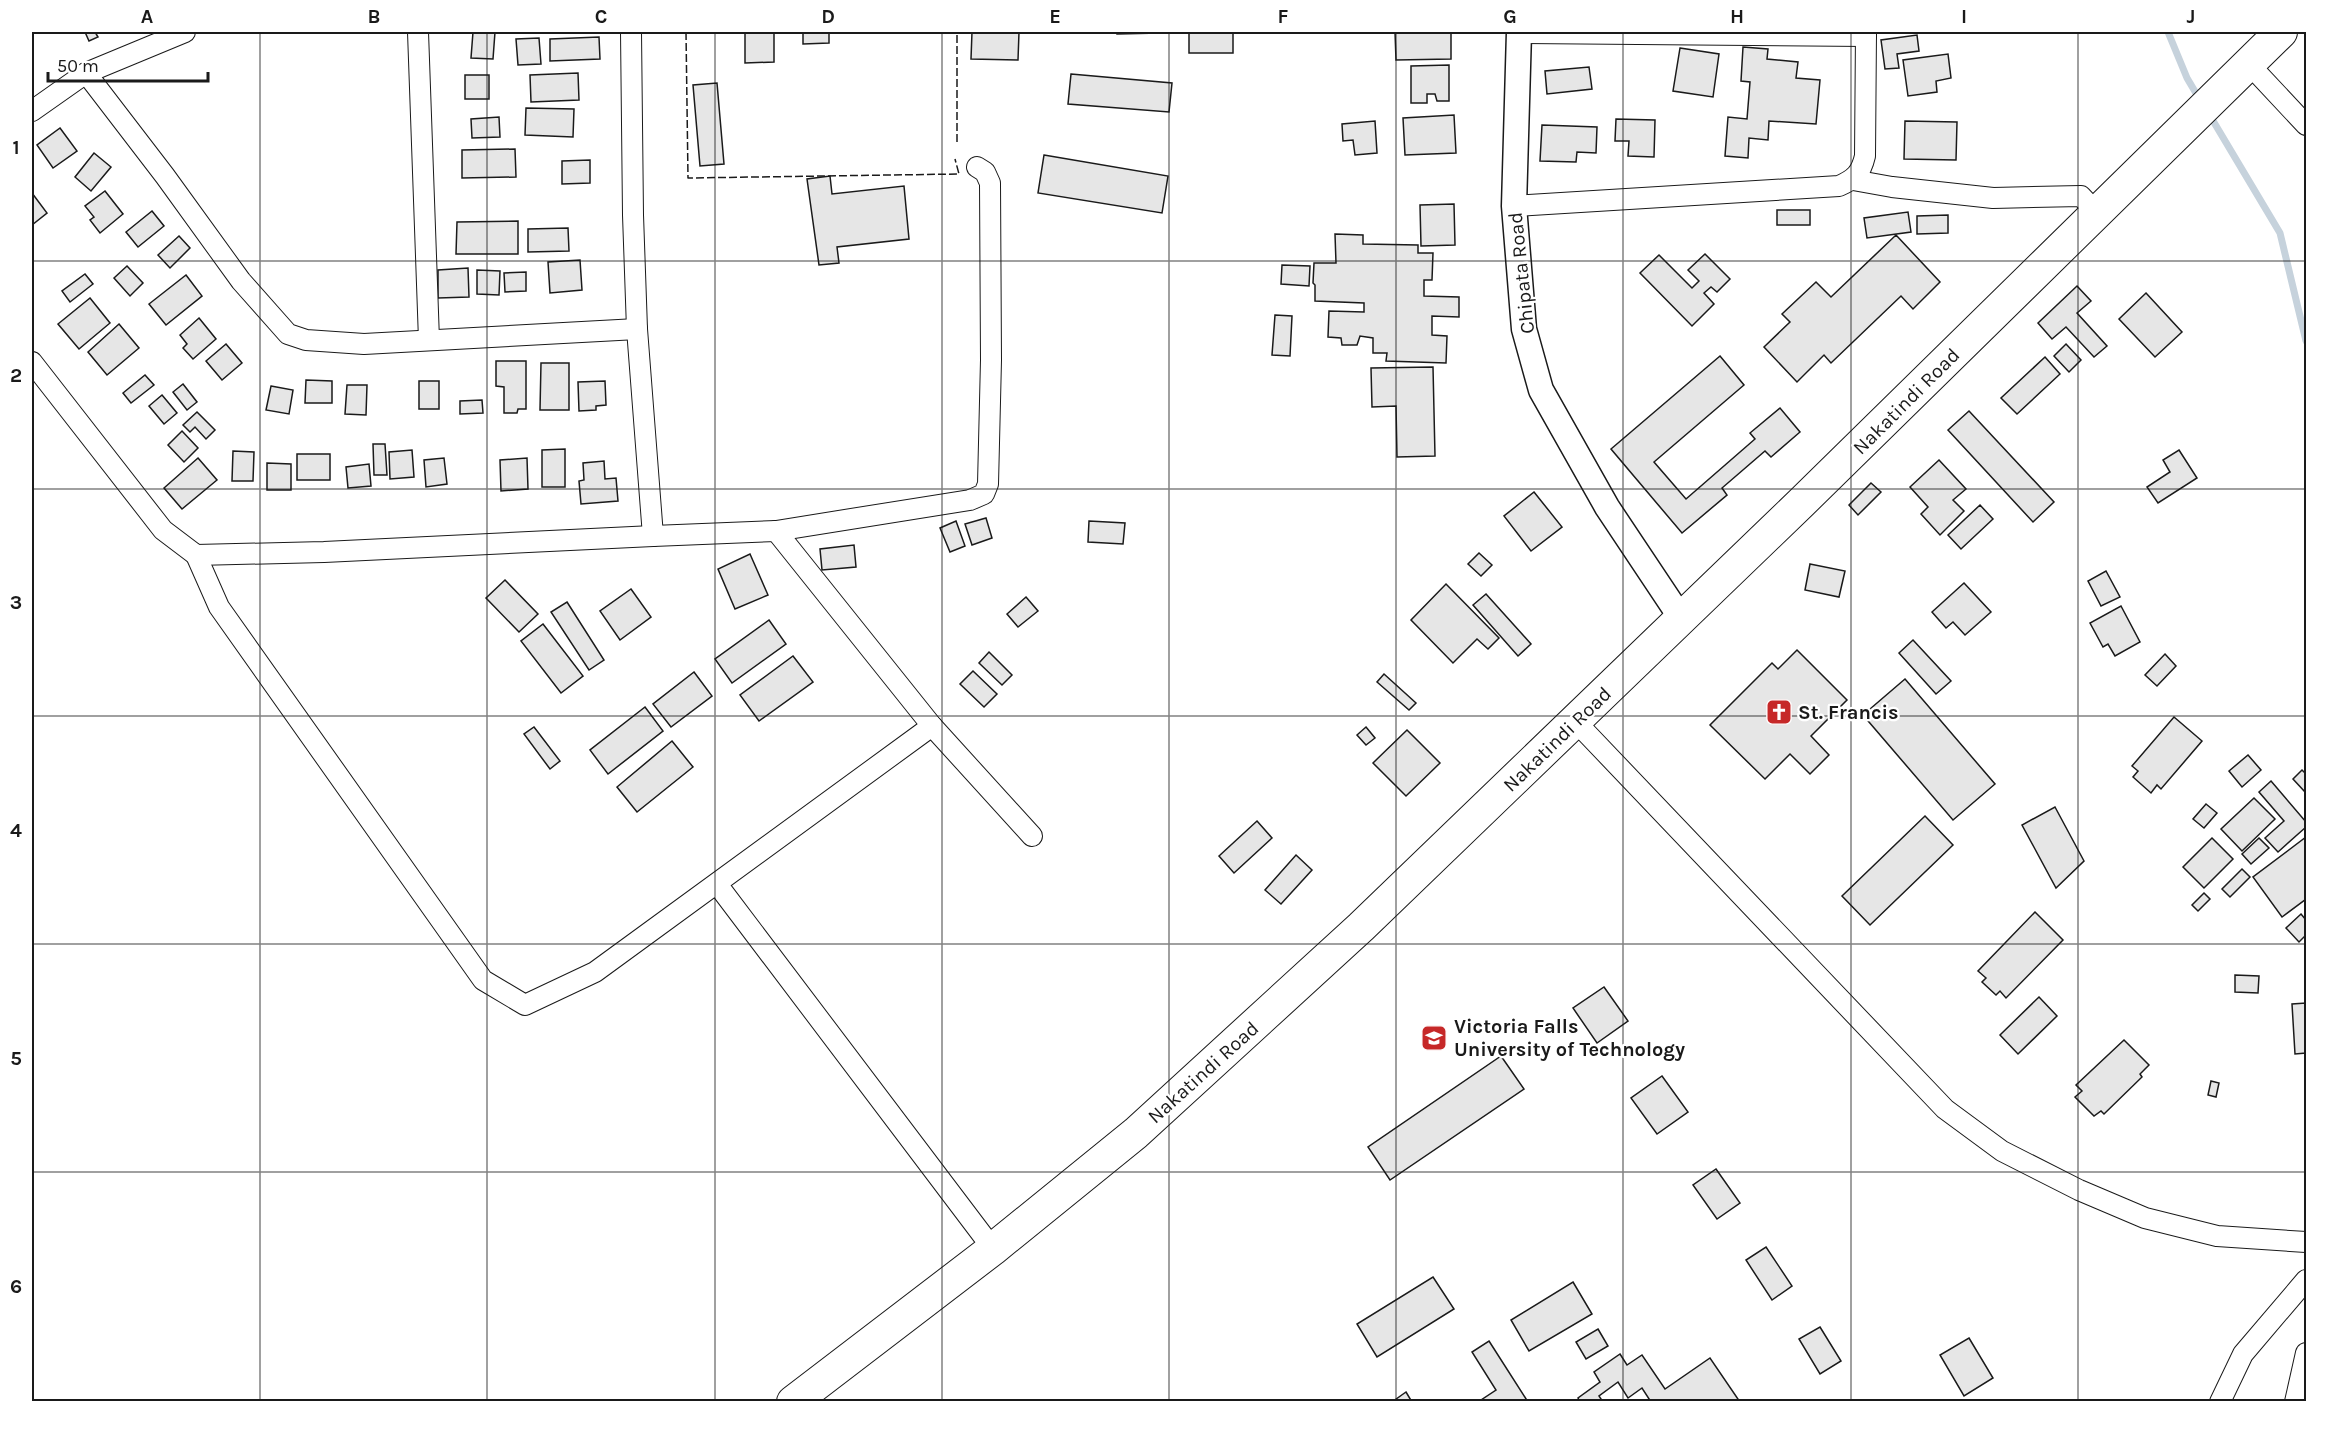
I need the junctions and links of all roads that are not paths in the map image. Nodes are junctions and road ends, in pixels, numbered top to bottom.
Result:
1 (185, 32) edge
2 (418, 32) edge
3 (631, 32) edge
4 (1519, 32) edge
5 (2281, 32) edge
6 (1866, 34) edge
7 (2248, 63) junction
8 (86, 74) junction
9 (32, 111) edge
10 (2307, 125) edge
11 (976, 167) dead end
12 (1852, 180) junction
13 (1514, 206) junction
14 (2097, 213) junction
15 (637, 329) junction
16 (429, 340) junction
17 (32, 362) edge
18 (776, 531) junction
19 (653, 536) junction
20 (196, 555) junction
21 (1681, 618) junction
22 (1575, 722) junction
23 (932, 726) junction
24 (1032, 836) dead end
25 (717, 884) junction
26 (2307, 1242) edge
27 (993, 1249) junction
28 (2307, 1280) edge
29 (2307, 1353) edge
30 (793, 1401) edge
31 (2220, 1401) edge
32 (2295, 1401) edge

1 - 8 street
2 - 16 street
3 - 15 street
4 - 6 street
4 - 13 street, Chipata Road
5 - 7 highway, Nakatindi Road
6 - 12 street
7 - 10 street
7 - 14 highway, Nakatindi Road
8 - 9 street
8 - 16 street
11 - 18 street
12 - 13 street
12 - 14 street
13 - 21 street, Chipata Road
14 - 21 highway, Nakatindi Road
15 - 16 street
15 - 19 street
17 - 20 street
18 - 19 street
18 - 23 street
19 - 20 street
20 - 25 street
21 - 22 highway, Nakatindi Road
22 - 26 street
22 - 27 highway, Nakatindi Road
23 - 24 street
23 - 25 street
25 - 27 street
27 - 30 highway, Nakatindi Road
28 - 31 street
29 - 32 street

